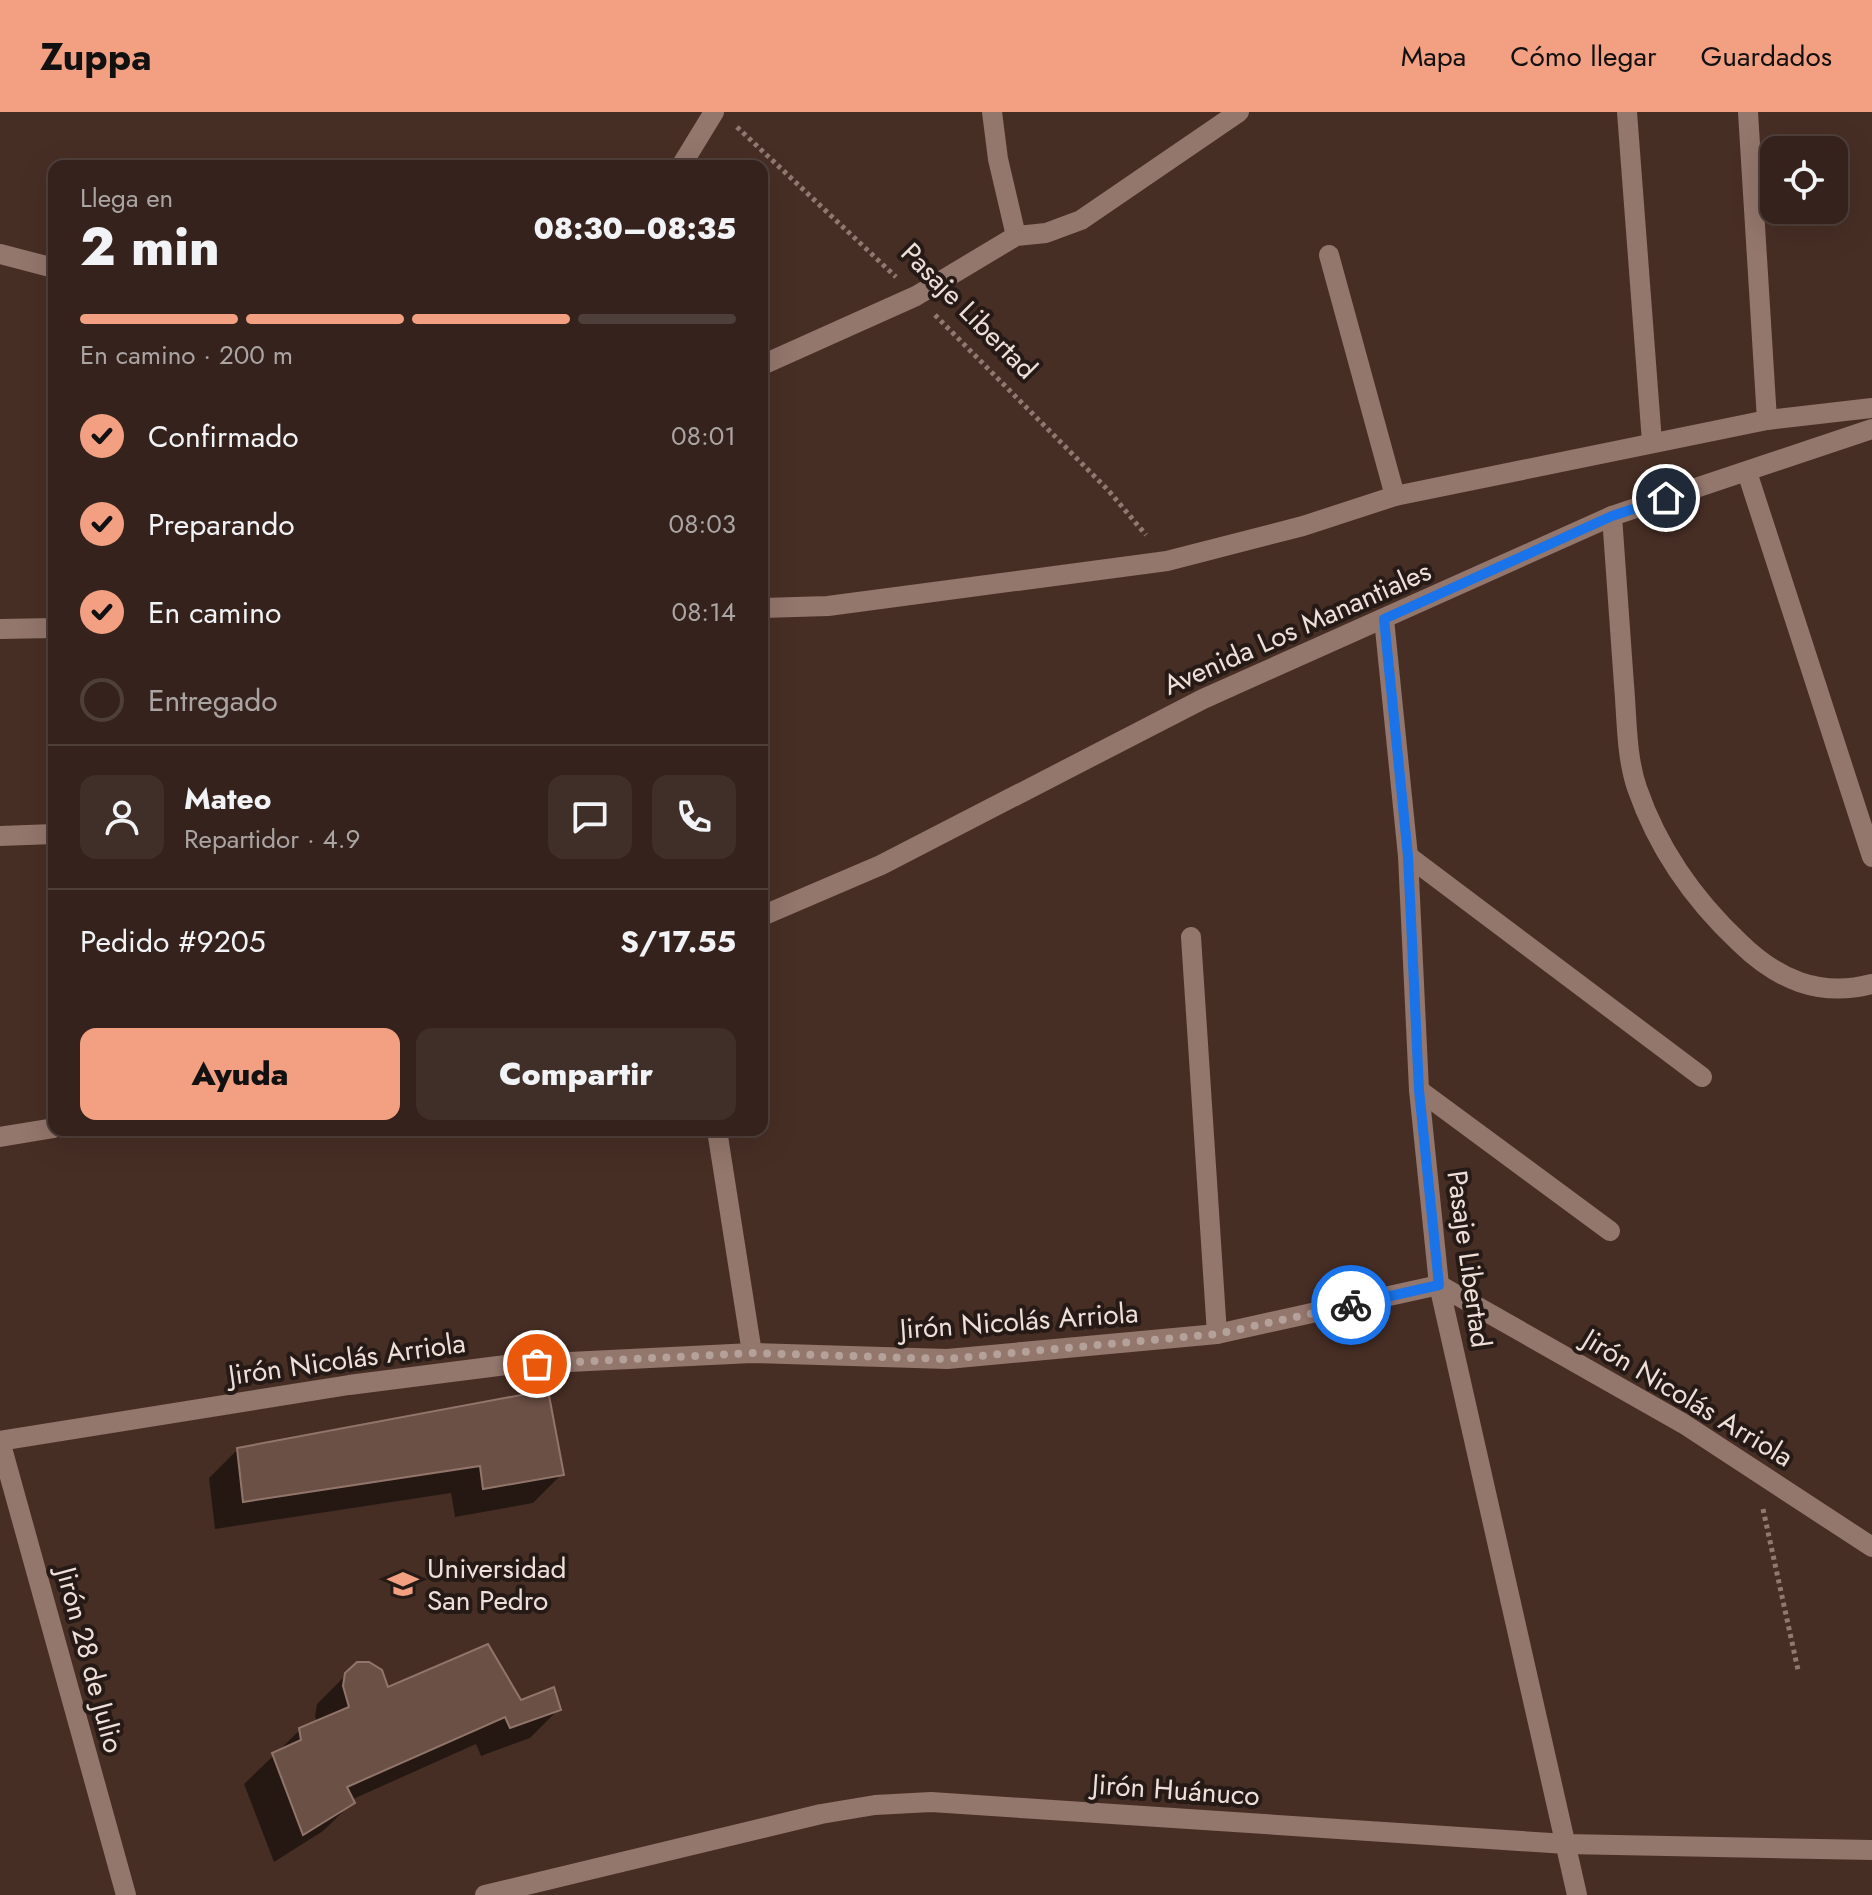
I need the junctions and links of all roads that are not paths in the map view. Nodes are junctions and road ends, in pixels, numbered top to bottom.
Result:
1 (714, 112) edge
2 (992, 112) edge
3 (1239, 112) edge
4 (1627, 112) edge
5 (1748, 112) edge
6 (685, 160) edge
7 (1016, 236) junction
8 (0, 254) edge
9 (1329, 255) dead end
10 (48, 266) edge
11 (768, 362) edge
12 (1872, 408) edge
13 (1767, 420) junction
14 (1872, 429) edge
15 (1652, 442) junction
16 (1747, 472) junction
17 (1395, 496) junction
18 (1612, 516) junction
19 (768, 608) edge
20 (1384, 619) junction
21 (48, 628) edge
22 (0, 629) edge
23 (48, 834) edge
24 (0, 836) edge
25 (1408, 856) junction
26 (1872, 857) edge
27 (768, 913) edge
28 (1191, 937) dead end
29 (1872, 984) edge
30 (1702, 1077) dead end
31 (1419, 1090) junction
32 (48, 1129) edge
33 (718, 1136) edge
34 (0, 1137) edge
35 (1610, 1231) dead end
36 (1439, 1285) junction
37 (1217, 1334) junction
38 (752, 1353) junction
39 (0, 1441) edge
40 (1872, 1547) edge
41 (1566, 1844) junction
42 (1872, 1850) edge
43 (126, 1895) edge
44 (485, 1895) edge
45 (1577, 1895) edge

1 - 6 street
2 - 7 street
3 - 7 street
4 - 15 street
5 - 13 street
7 - 11 street
8 - 10 street
9 - 17 street
12 - 13 street
13 - 15 street
14 - 16 street, Avenida Los Manantiales
15 - 17 street
16 - 18 street, Avenida Los Manantiales
16 - 26 street
17 - 19 street
18 - 20 street, Avenida Los Manantiales
18 - 29 street
20 - 25 street, Pasaje Libertad
20 - 27 street, Avenida Los Manantiales
21 - 22 street
23 - 24 street
25 - 30 street
25 - 31 street, Pasaje Libertad
28 - 37 street
31 - 35 street
31 - 36 street, Pasaje Libertad
32 - 34 street
33 - 38 street
36 - 37 street, Jirón Nicolás Arriola
36 - 40 street, Jirón Nicolás Arriola
36 - 41 street, Pasaje Libertad
37 - 38 street, Jirón Nicolás Arriola
38 - 39 street, Jirón Nicolás Arriola
39 - 43 street, Jirón 28 de Julio
41 - 42 street, Jirón Huánuco
41 - 44 street, Jirón Huánuco
41 - 45 street, Pasaje Libertad

